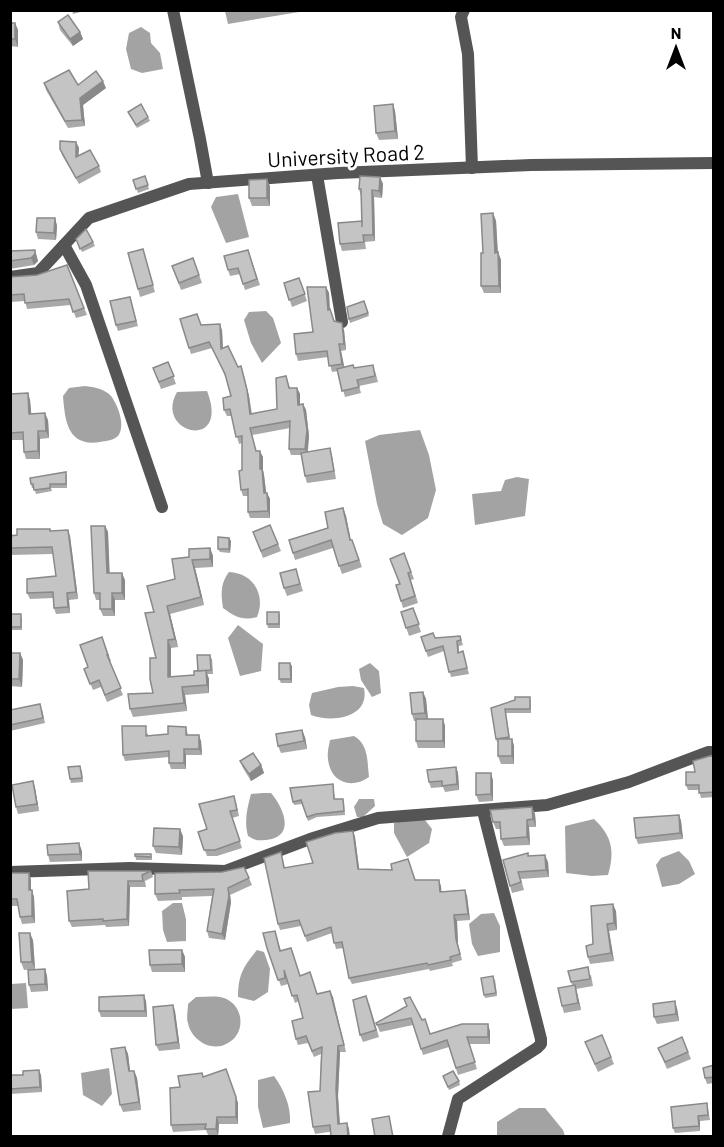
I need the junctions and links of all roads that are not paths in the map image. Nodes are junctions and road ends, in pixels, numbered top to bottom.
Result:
1 (173, 10) edge
2 (464, 10) edge
3 (714, 163) edge
4 (472, 168) junction
5 (317, 175) junction
6 (208, 183) junction
7 (64, 245) junction
8 (10, 277) edge
9 (342, 322) edge
10 (162, 507) dead end
11 (714, 752) edge
12 (483, 811) junction
13 (11, 873) edge
14 (448, 1137) edge

1 - 6 street
2 - 4 street
3 - 4 street, University Road 2
4 - 5 street, University Road 2
5 - 6 street, University Road 2
5 - 9 street
6 - 7 street, University Road 2
7 - 8 street, University Road 2
7 - 10 street
11 - 12 street
12 - 13 street
12 - 14 street

